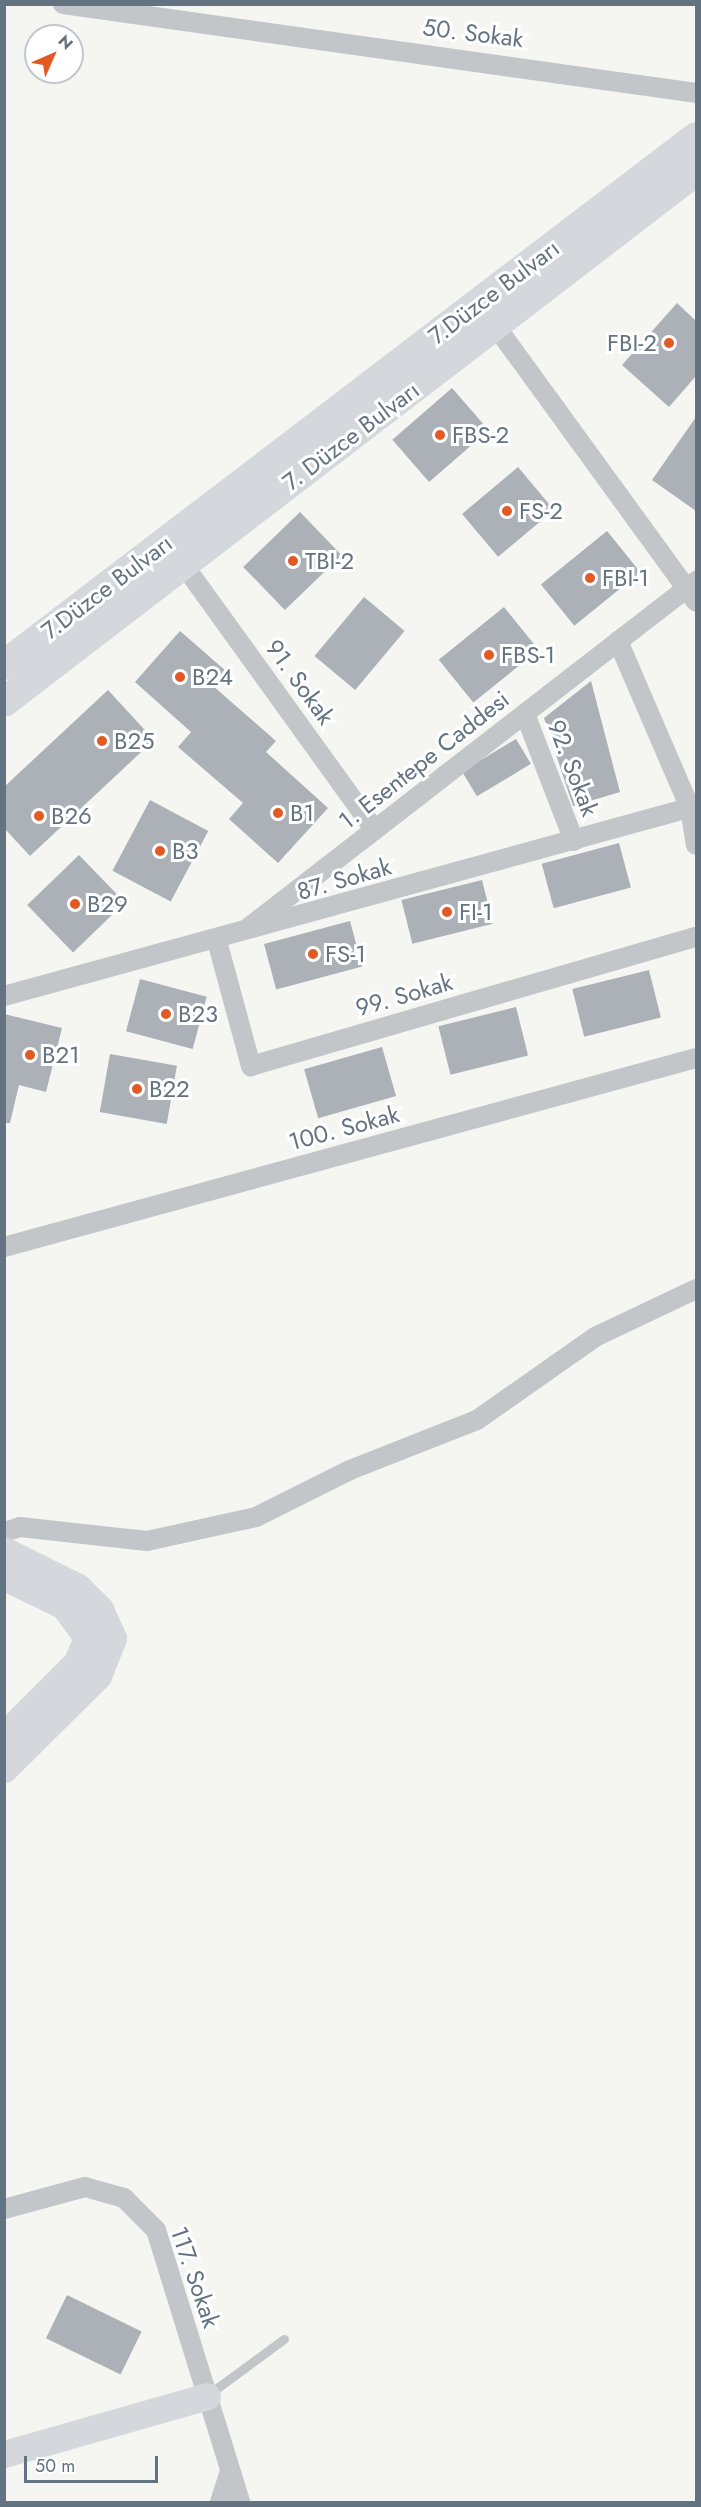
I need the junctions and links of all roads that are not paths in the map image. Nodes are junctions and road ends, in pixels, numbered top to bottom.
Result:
1 (63, 4) edge
2 (110, 8) edge
3 (696, 93) edge
4 (696, 137) edge
5 (696, 171) edge
6 (495, 325) junction
7 (183, 564) junction
8 (693, 590) edge
9 (618, 641) junction
10 (4, 665) edge
11 (4, 702) edge
12 (525, 714) junction
13 (693, 807) edge
14 (375, 830) junction
15 (574, 841) junction
16 (696, 845) edge
17 (239, 935) junction
18 (696, 937) edge
19 (217, 941) junction
20 (4, 996) edge
21 (696, 1058) edge
22 (4, 1247) edge
23 (696, 1290) edge
24 (4, 1532) edge
25 (4, 1550) edge
26 (4, 1576) edge
27 (4, 1735) edge
28 (4, 1769) edge
29 (4, 2209) edge
30 (284, 2339) dead end
31 (207, 2396) junction
32 (4, 2454) edge
33 (230, 2471) junction
34 (220, 2502) edge
35 (240, 2502) edge

1 - 2 street, 50. Sokak
2 - 3 street, 50. Sokak
4 - 10 main road, 7.Düzce Bulvarı
5 - 6 main road, 7. Düzce Bulvarı
6 - 7 main road, 7. Düzce Bulvarı
6 - 8 street
7 - 11 main road, 7. Düzce Bulvarı
7 - 14 street, 91. Sokak
8 - 9 street, 1. Esentepe Caddesi
9 - 12 street, 1. Esentepe Caddesi
9 - 13 street
12 - 14 street, 1. Esentepe Caddesi
12 - 15 street, 92. Sokak
13 - 15 street, 87. Sokak
13 - 16 street
14 - 17 street, 1. Esentepe Caddesi
15 - 17 street, 87. Sokak
17 - 19 street, 87. Sokak
18 - 19 street, 99. Sokak
19 - 20 street, 87. Sokak
21 - 22 street, 100. Sokak
23 - 24 street
25 - 28 main road
26 - 27 main road
29 - 31 street, 117. Sokak
30 - 31 lane
31 - 32 main road
31 - 33 street, 117. Sokak
33 - 34 street
33 - 35 street, 117. Sokak

